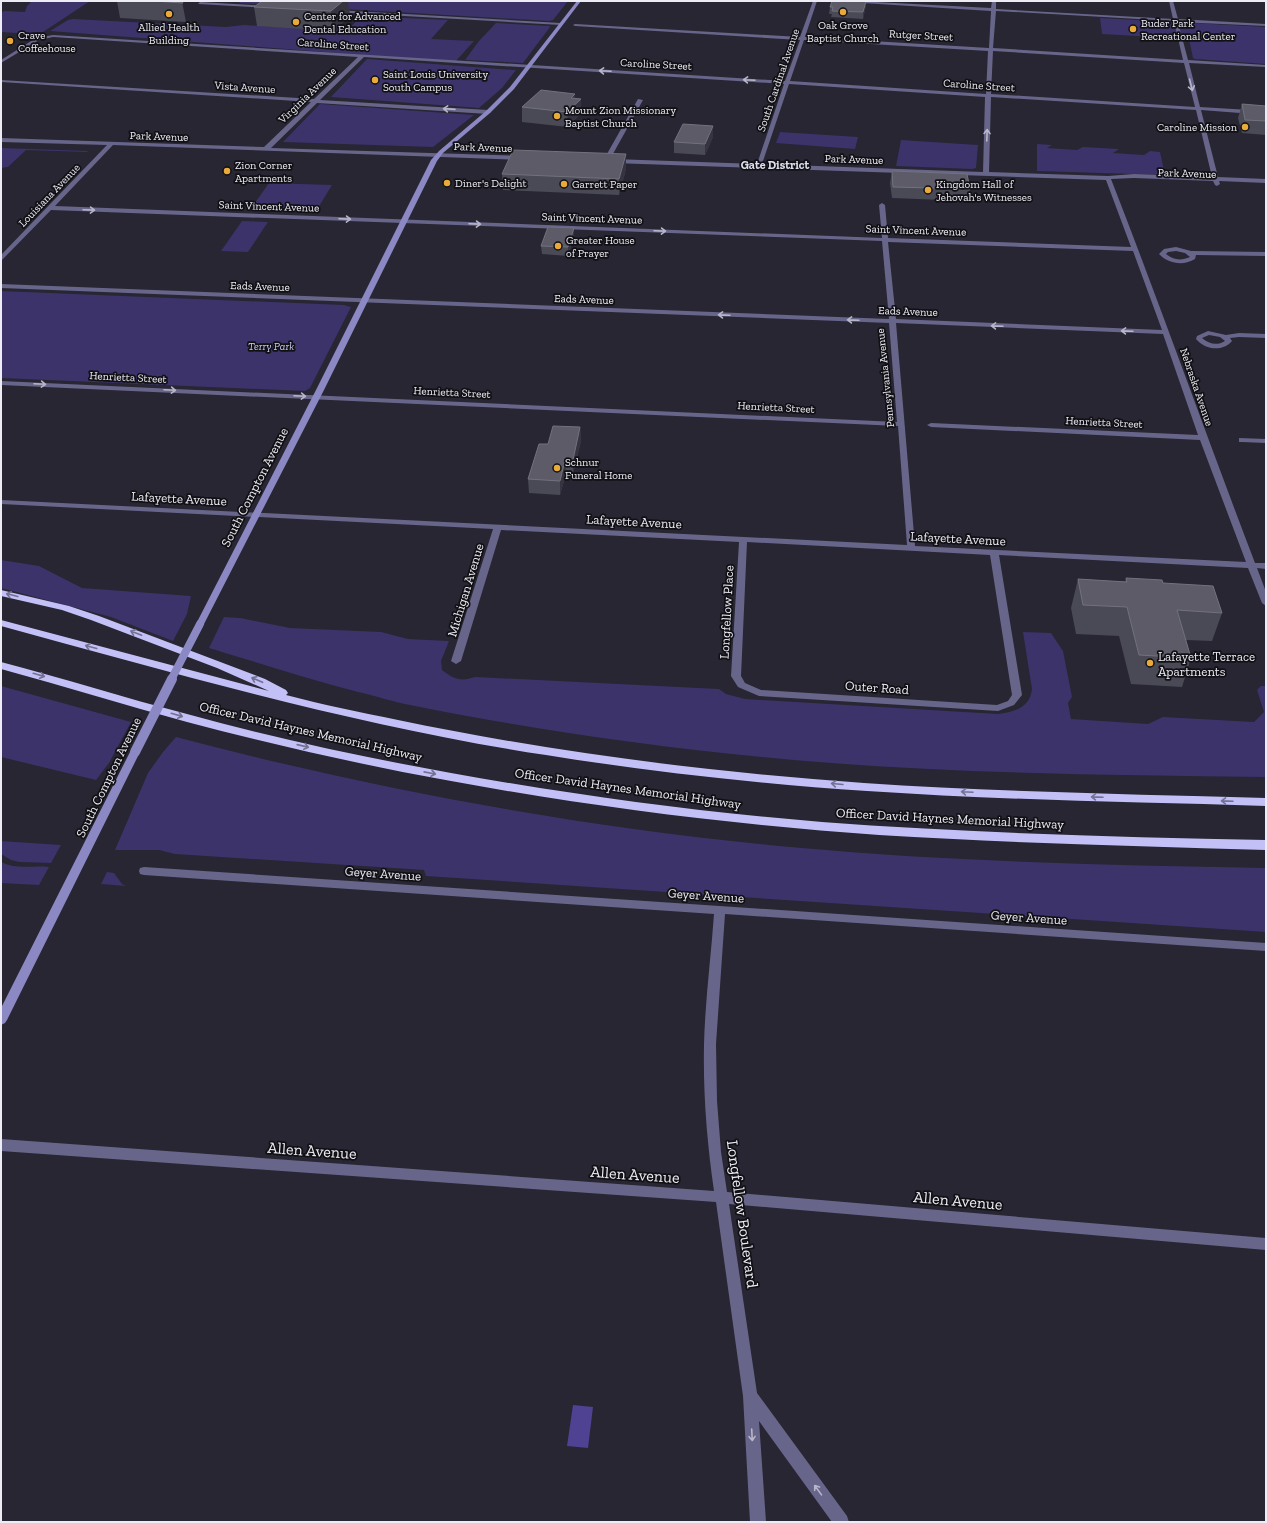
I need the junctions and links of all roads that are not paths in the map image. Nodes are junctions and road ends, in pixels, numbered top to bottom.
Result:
1 (579, 1) edge
2 (816, 1) edge
3 (832, 1) edge
4 (994, 1) edge
5 (1171, 1) edge
6 (200, 3) dead end
7 (275, 7) edge
8 (331, 10) edge
9 (994, 10) junction
10 (1175, 20) junction
11 (561, 24) junction
12 (575, 25) dead end
13 (1266, 25) edge
14 (802, 38) junction
15 (991, 49) junction
16 (362, 56) junction
17 (1186, 61) junction
18 (1, 62) edge
19 (1266, 66) edge
20 (529, 67) junction
21 (1, 81) edge
22 (788, 82) junction
23 (988, 95) junction
24 (315, 100) junction
25 (640, 100) dead end
26 (1198, 109) junction
27 (488, 112) junction
28 (1266, 113) edge
29 (1, 140) edge
30 (111, 144) junction
31 (266, 149) junction
32 (438, 155) junction
33 (530, 158) edge
34 (598, 160) edge
35 (606, 161) junction
36 (759, 166) junction
37 (986, 174) junction
38 (1108, 178) junction
39 (1266, 181) edge
40 (1216, 182) junction
41 (1266, 186) edge
42 (882, 205) dead end
43 (50, 208) junction
44 (404, 221) junction
45 (885, 239) junction
46 (1134, 249) junction
47 (1191, 253) dead end
48 (1266, 254) edge
49 (1, 259) edge
50 (1, 286) edge
51 (364, 301) junction
52 (892, 322) junction
53 (1166, 332) junction
54 (1266, 336) edge
55 (1226, 337) dead end
56 (1, 383) edge
57 (316, 397) junction
58 (902, 424) junction
59 (931, 425) dead end
60 (1204, 438) junction
61 (1242, 440) dead end
62 (1266, 441) edge
63 (1, 502) edge
64 (255, 514) junction
65 (498, 527) junction
66 (743, 540) junction
67 (910, 548) junction
68 (994, 552) junction
69 (1252, 566) junction
70 (1266, 566) edge
71 (1, 593) edge
72 (1266, 603) edge
73 (1, 623) edge
74 (456, 662) dead end
75 (1, 665) edge
76 (742, 685) joint
77 (305, 704) junction
78 (1266, 802) edge
79 (1266, 845) edge
80 (144, 871) dead end
81 (720, 910) junction
82 (1266, 947) edge
83 (1, 1020) edge
84 (1, 1145) edge
85 (721, 1197) junction
86 (1266, 1244) edge
87 (750, 1396) junction
88 (758, 1522) edge
89 (841, 1522) edge

1 - 11 main road, South Compton Avenue
2 - 14 street, South Cardinal Avenue
3 - 9 street
4 - 9 street
5 - 10 street
6 - 7 street
8 - 11 street
9 - 10 street
9 - 15 street
10 - 13 street
10 - 17 street
11 - 20 main road, South Compton Avenue
12 - 14 street, Rutger Street
14 - 15 street, Rutger Street
14 - 22 street, South Cardinal Avenue
15 - 17 street, Rutger Street
15 - 23 street
16 - 18 street, Caroline Street
16 - 20 street, Caroline Street
16 - 24 street, Virginia Avenue
17 - 19 street, Rutger Street
17 -> 26 street
22 -> 20 street, Caroline Street
20 - 27 main road, South Compton Avenue
21 - 24 street, Vista Avenue
22 - 23 street, Caroline Street
22 - 36 street, South Cardinal Avenue
23 - 26 street, Caroline Street
37 -> 23 street
27 -> 24 street, Vista Avenue
24 - 31 street, Virginia Avenue
25 - 35 street
26 - 28 street, Caroline Street
26 - 40 street
27 - 32 main road, South Compton Avenue
29 - 30 street, Park Avenue
30 - 31 street, Park Avenue
30 - 43 street, Louisiana Avenue
31 - 32 street, Park Avenue
32 - 33 street, Park Avenue
32 - 44 main road, South Compton Avenue
34 - 35 street, Park Avenue
35 - 36 street, Park Avenue
36 - 37 street, Park Avenue
37 - 38 street, Park Avenue
38 - 40 street, Park Avenue
38 - 46 street, Nebraska Avenue
39 - 40 street, Park Avenue
40 - 41 street, Park Avenue
42 - 45 street, Pennsylvania Avenue
43 -> 44 street, Saint Vincent Avenue
43 - 49 street, Louisiana Avenue
44 -> 45 street, Saint Vincent Avenue
44 - 51 main road, South Compton Avenue
45 - 46 street, Saint Vincent Avenue
45 - 52 street, Pennsylvania Avenue
46 - 53 street, Nebraska Avenue
47 - 48 street
50 - 51 street, Eads Avenue
52 -> 51 street, Eads Avenue
51 - 57 main road, South Compton Avenue
53 -> 52 street, Eads Avenue
52 - 58 street, Pennsylvania Avenue
53 - 60 street, Nebraska Avenue
54 - 55 street
56 -> 57 street, Henrietta Street
57 - 58 street, Henrietta Street
57 - 64 main road, South Compton Avenue
58 - 67 street, Pennsylvania Avenue
59 - 60 street, Henrietta Street
60 - 69 street, Nebraska Avenue
61 - 62 street
63 - 64 street, Lafayette Avenue
64 - 65 street, Lafayette Avenue
64 - 83 main road, South Compton Avenue, bridge
65 - 66 street, Lafayette Avenue
65 - 74 street, Michigan Avenue
66 - 67 street, Lafayette Avenue
66 - 76 street, Longfellow Place
67 - 68 street, Lafayette Avenue
68 - 69 street, Lafayette Avenue
68 - 76 street, Outer Road
69 - 70 street, Lafayette Avenue
69 - 72 street, Nebraska Avenue
77 -> 71 highway
77 -> 73 highway, Officer David Haynes Memorial Highway
75 -> 79 highway, Officer David Haynes Memorial Highway
78 -> 77 highway, Officer David Haynes Memorial Highway
80 - 81 street, Geyer Avenue
81 - 82 street, Geyer Avenue
81 - 85 street, Longfellow Boulevard
84 - 85 street, Allen Avenue
85 - 86 street, Allen Avenue
85 - 87 street, Longfellow Boulevard
87 -> 88 street, Longfellow Boulevard
89 -> 87 street

